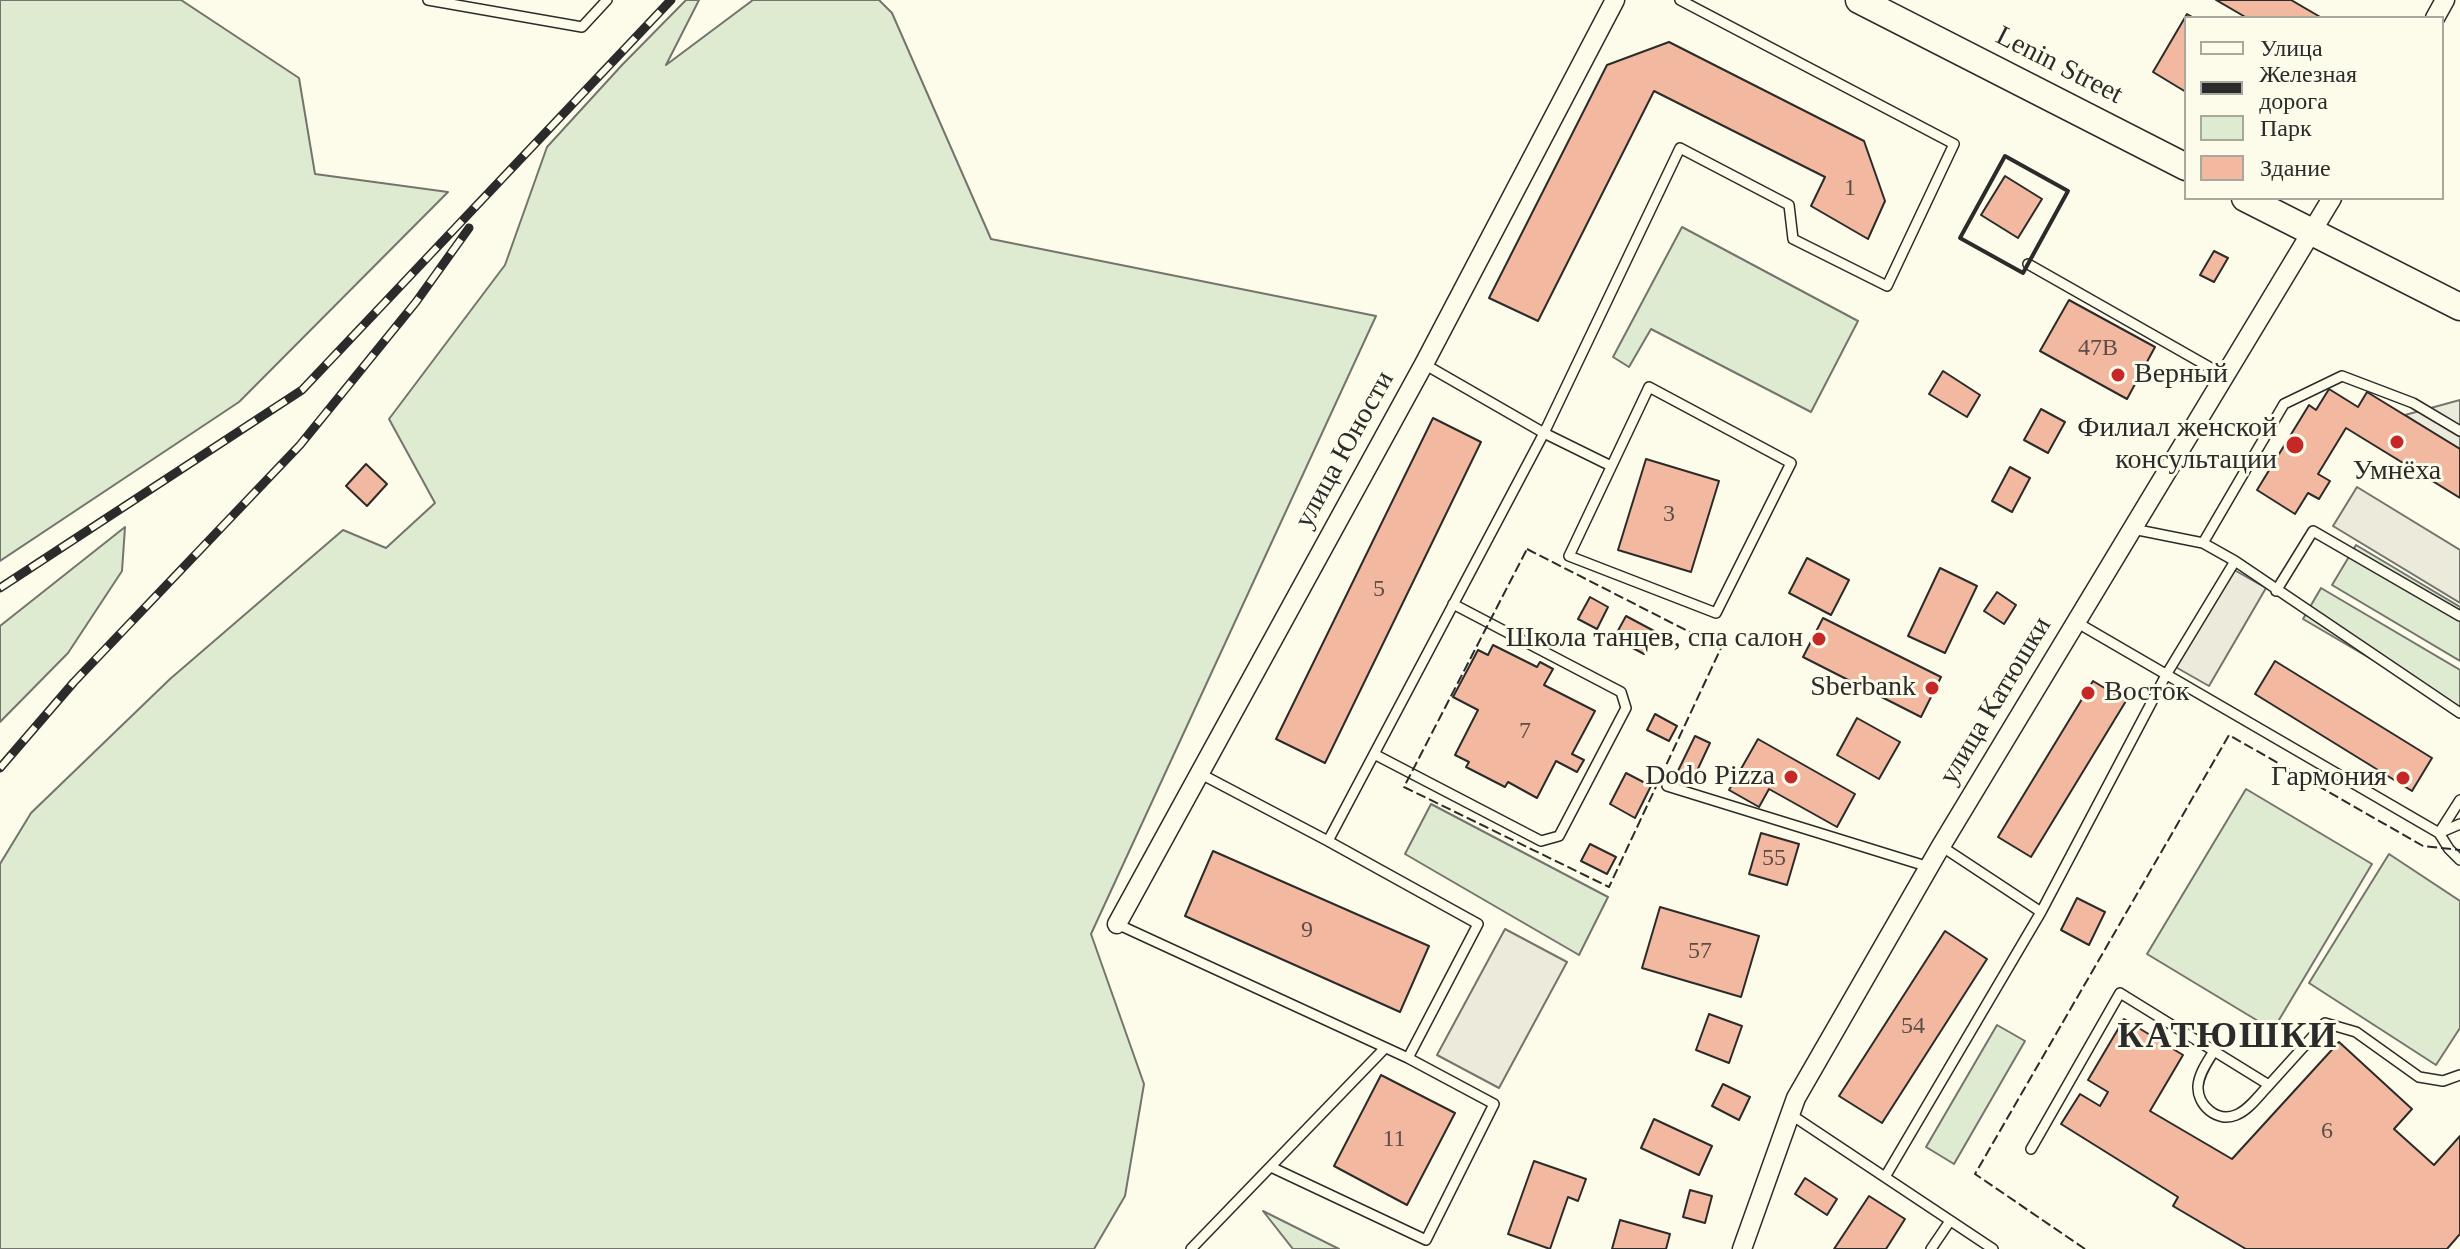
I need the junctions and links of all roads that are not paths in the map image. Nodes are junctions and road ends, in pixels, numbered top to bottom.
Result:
1 (428, 0) edge
2 (607, 0) edge
3 (1615, 0) edge
4 (1680, 0) edge
5 (1859, 0) edge
6 (2184, 166) edge
7 (2249, 200) edge
8 (2331, 200) edge
9 (2311, 232) junction
10 (2028, 264) dead end
11 (2460, 307) edge
12 (1424, 364) junction
13 (2225, 376) junction
14 (2460, 431) edge
15 (1544, 433) junction
16 (1611, 466) junction
17 (2133, 529) junction
18 (2203, 543) junction
19 (2235, 561) junction
20 (2276, 591) junction
21 (1453, 604) junction
22 (2460, 616) edge
23 (2076, 622) junction
24 (2166, 675) junction
25 (2460, 713) edge
26 (1374, 754) junction
27 (1199, 773) junction
28 (1667, 786) dead end
29 (2460, 800) edge
30 (2460, 824) edge
31 (2439, 833) junction
32 (1328, 841) junction
33 (1941, 846) junction
34 (2460, 860) edge
35 (1929, 867) junction
36 (2041, 912) junction
37 (1117, 924) joint
38 (1385, 1048) junction
39 (2214, 1051) junction
40 (1408, 1058) junction
41 (2460, 1075) edge
42 (2269, 1085) junction
43 (1790, 1114) junction
44 (2031, 1149) dead end
45 (1271, 1167) junction
46 (1885, 1177) junction
47 (1950, 1221) junction
48 (1200, 1240) junction
49 (1191, 1249) edge
50 (1207, 1249) edge
51 (1742, 1249) edge
52 (1931, 1249) edge
53 (1993, 1249) edge

1 - 2 lane
3 - 12 street, улица Юности
4 - 15 lane
5 - 6 main road, Lenin Street
7 - 9 main road
8 - 9 street, улица Катюшки
9 - 11 main road
9 - 13 street, улица Катюшки
10 - 13 lane
12 - 15 lane
12 - 27 street, улица Юности
13 - 17 street, улица Катюшки
14 - 18 lane
15 - 16 lane
15 - 21 lane
16 - 16 lane
17 - 18 lane
17 - 23 street, улица Катюшки
18 - 19 lane
19 - 20 lane
19 - 24 lane
20 - 22 lane
20 - 25 lane
21 - 26 lane
21 - 26 lane
23 - 24 lane
23 - 33 street, улица Катюшки
24 - 31 lane
24 - 36 lane
26 - 32 lane
27 - 32 lane
27 - 37 street, улица Юности
28 - 35 lane
29 - 31 lane
30 - 31 lane
31 - 34 lane
32 - 40 lane
33 - 35 street, улица Катюшки
33 - 36 lane
35 - 43 street, улица Катюшки
36 - 46 lane
37 - 38 lane
38 - 40 lane
38 - 45 lane
39 - 42 lane
39 - 42 lane
39 - 44 lane
40 - 45 lane
41 - 42 lane
43 - 46 lane
43 - 51 street, улица Катюшки
45 - 48 lane
46 - 47 lane
47 - 52 lane
47 - 53 lane
48 - 49 lane
48 - 50 lane

